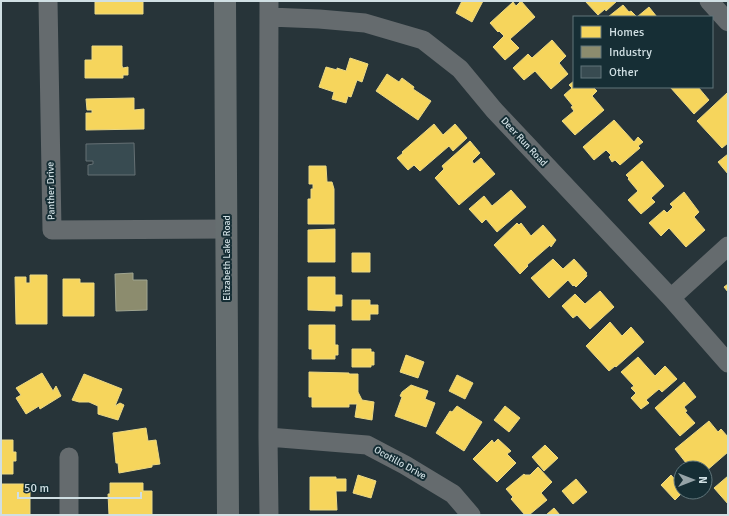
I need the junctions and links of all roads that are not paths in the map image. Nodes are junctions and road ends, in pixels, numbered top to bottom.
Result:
1 (48, 1) edge
2 (225, 1) edge
3 (709, 1) edge
4 (269, 9) edge
5 (728, 22) edge
6 (227, 229) junction
7 (728, 246) edge
8 (671, 298) junction
9 (728, 363) edge
10 (268, 437) junction
11 (69, 457) dead end
12 (69, 515) edge
13 (228, 515) edge
14 (269, 515) edge
15 (471, 515) edge

1 - 6 street, Panther Drive
2 - 6 main road, Elizabeth Lake Road
3 - 5 street
4 - 8 street, Deer Run Road
4 - 10 street
6 - 13 main road, Elizabeth Lake Road
7 - 8 street
8 - 9 street, Deer Run Road
10 - 14 street
10 - 15 street, Ocotillo Drive
11 - 12 street

